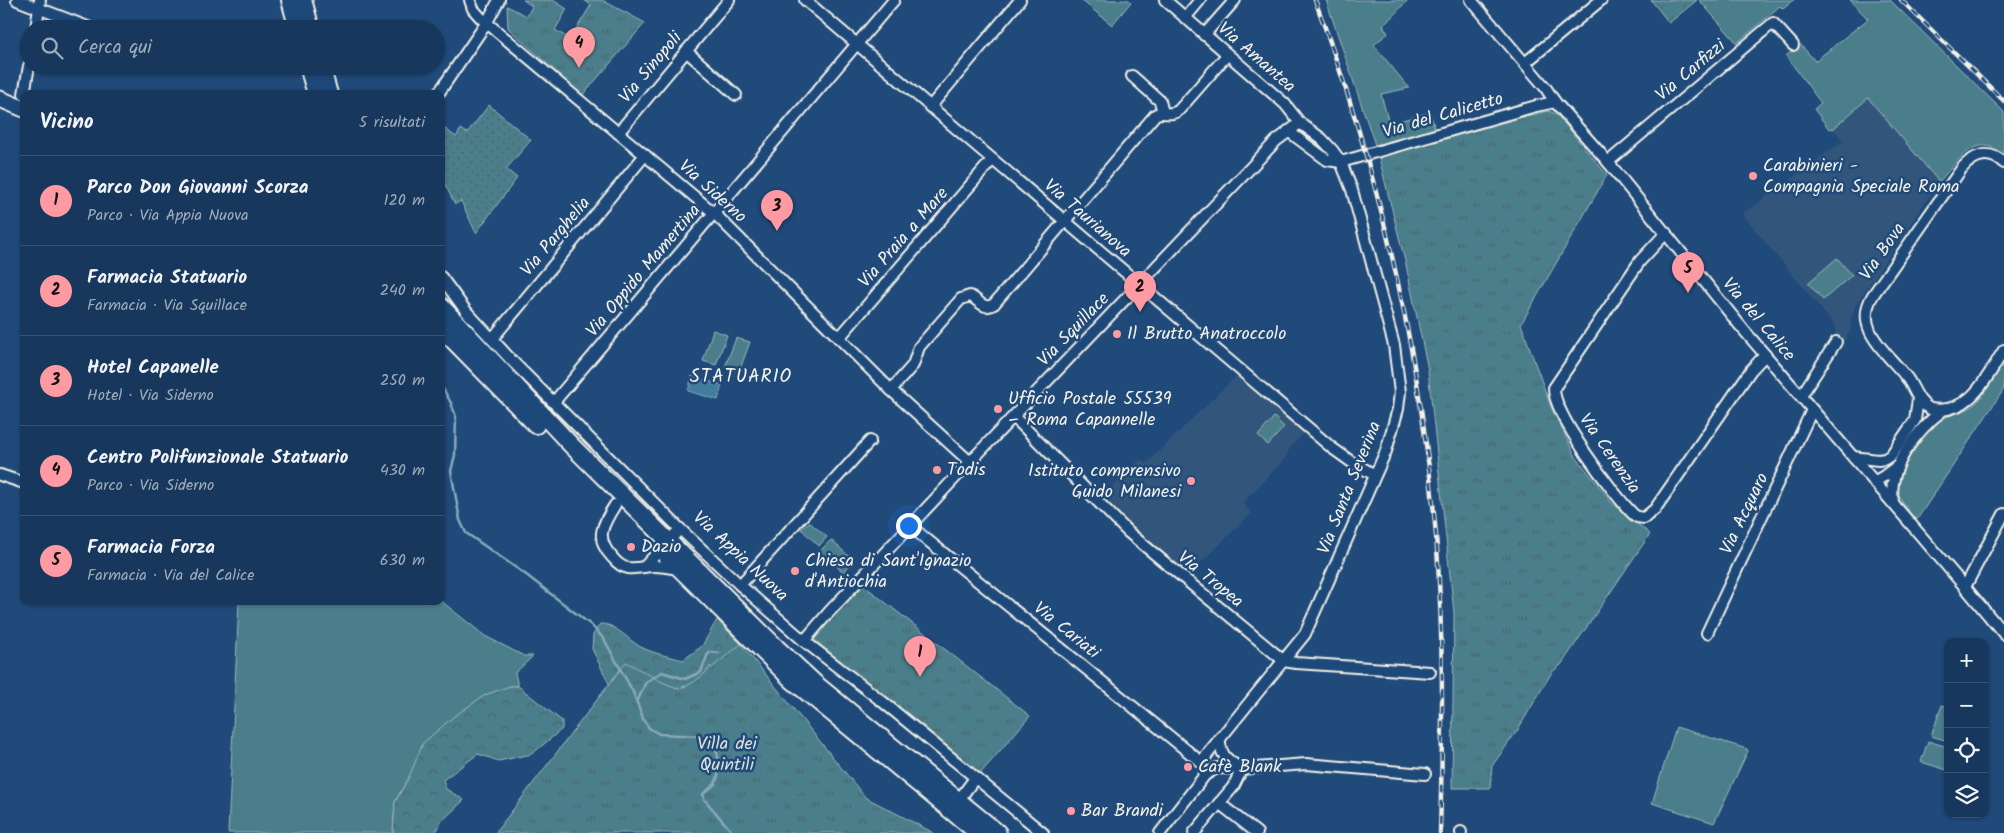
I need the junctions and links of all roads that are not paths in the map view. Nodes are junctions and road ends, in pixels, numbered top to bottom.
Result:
1 (17, 0) edge
2 (290, 0) edge
3 (303, 0) edge
4 (470, 0) edge
5 (499, 0) edge
6 (729, 0) edge
7 (805, 0) edge
8 (894, 0) edge
9 (1020, 0) edge
10 (1165, 0) edge
11 (1200, 0) edge
12 (1235, 0) edge
13 (1471, 0) edge
14 (1601, 0) edge
15 (40, 4) edge
16 (1185, 18) junction
17 (37, 20) edge
18 (74, 20) edge
19 (296, 20) edge
20 (309, 20) edge
21 (487, 22) junction
22 (1204, 35) junction
23 (857, 44) junction
24 (1793, 45) dead end
25 (686, 51) junction
26 (1227, 55) junction
27 (1525, 63) junction
28 (28, 75) edge
29 (311, 75) edge
30 (324, 75) edge
31 (1132, 76) dead end
32 (26, 90) edge
33 (315, 90) edge
34 (328, 90) edge
35 (441, 90) edge
36 (736, 95) dead end
37 (0, 99) edge
38 (20, 102) edge
39 (1555, 102) junction
40 (930, 107) junction
41 (1163, 113) junction
42 (1300, 124) junction
43 (1288, 131) junction
44 (618, 133) junction
45 (645, 155) junction
46 (992, 160) junction
47 (1340, 162) junction
48 (1608, 162) junction
49 (2004, 163) edge
50 (714, 213) junction
51 (1064, 220) junction
52 (1666, 233) junction
53 (445, 283) edge
54 (1140, 285) junction
55 (445, 310) edge
56 (445, 332) edge
57 (839, 338) junction
58 (492, 339) junction
59 (1836, 342) dead end
60 (2004, 350) edge
61 (1765, 355) junction
62 (891, 390) junction
63 (1800, 396) junction
64 (1918, 399) junction
65 (554, 402) junction
66 (1944, 409) junction
67 (1812, 410) junction
68 (1014, 417) junction
69 (870, 441) dead end
70 (1853, 457) junction
71 (1885, 459) junction
72 (970, 462) junction
73 (1898, 465) junction
74 (0, 475) edge
75 (1375, 475) junction
76 (1871, 478) junction
77 (20, 482) edge
78 (1893, 503) junction
79 (615, 505) junction
80 (2004, 514) edge
81 (910, 526) junction
82 (680, 529) junction
83 (664, 546) junction
84 (644, 567) junction
85 (679, 569) junction
86 (740, 585) junction
87 (1965, 587) junction
88 (1707, 633) dead end
89 (2004, 634) edge
90 (804, 641) junction
91 (1284, 661) junction
92 (1430, 672) dead end
93 (1220, 738) junction
94 (1201, 762) junction
95 (1242, 769) junction
96 (1425, 774) dead end
97 (1205, 775) junction
98 (975, 778) junction
99 (958, 801) junction
100 (1220, 803) junction
101 (978, 833) edge
102 (998, 833) edge
103 (1043, 833) edge
104 (1160, 833) edge
105 (1194, 833) edge
106 (1257, 833) edge

1 - 15 street
2 - 19 main road
3 - 20 main road
4 - 21 street, Via Siderno
5 - 21 street
6 - 25 street, Via Sinopoli
7 - 23 street, Via Taurianova
8 - 23 street, Via Oppido Mamertina
9 - 40 street
10 - 16 street, Via Amantea
11 - 16 street
12 - 22 street
13 - 27 street, Via del Calice
14 - 27 street
15 - 17 street
15 - 18 street
16 - 22 street, Via Amantea
21 - 35 street
21 - 44 street, Via Siderno
22 - 26 street, Via Amantea
23 - 40 street, Via Taurianova
23 - 50 street, Via Oppido Mamertina
24 - 48 street, Via Carfizzi
25 - 36 street
25 - 44 street, Via Sinopoli
26 - 41 street
26 - 42 street, Via Amantea
27 - 39 street, Via del Calice
28 - 32 street
29 - 33 main road
30 - 34 main road
31 - 41 street
37 - 38 main road
39 - 47 street, Via del Calicetto
39 - 48 street, Via del Calice
40 - 46 street, Via Taurianova
41 - 51 street
42 - 43 street, Via Squillace
42 - 47 street, Via Amantea
43 - 47 street
43 - 54 street, Via Squillace
44 - 45 street, Via Siderno
45 - 50 street, Via Siderno
45 - 58 street, Via Parghelia
46 - 51 street, Via Taurianova
46 - 57 street, Via Praia a Mare
47 - 75 street, Via Santa Severina
48 - 52 street, Via del Calice
49 - 64 street, Via Bova
50 - 57 street, Via Siderno
50 - 65 street, Via Oppido Mamertina
51 - 54 street, Via Taurianova
51 - 62 street
52 - 61 street, Via del Calice
52 - 61 street, Via Cerenzia
53 - 58 street, Via Appia Nuova
54 - 68 street, Via Squillace
54 - 75 street, Via Taurianova
55 - 83 main road
56 - 79 main road
57 - 62 street, Via Siderno
58 - 65 street, Via Appia Nuova
59 - 63 street
60 - 66 street
61 - 63 street, Via del Calice
62 - 72 street, Via Siderno
63 - 67 street, Via del Calice
64 - 66 street
64 - 71 street
65 - 82 street, Via Appia Nuova
66 - 73 street
67 - 70 street, Via del Calice
67 - 88 street, Via Acquaro
68 - 72 street, Via Squillace
68 - 91 street, Via Tropea
69 - 86 street
70 - 71 street
70 - 76 street, Via del Calice
71 - 76 street
72 - 81 street, Via Squillace
73 - 76 street
73 - 78 street
74 - 77 street
75 - 91 street, Via Santa Severina
76 - 78 street, Via del Calice
78 - 87 street, Via del Calice
79 - 83 main road
79 - 84 street
80 - 87 street
81 - 90 street, Via Squillace
81 - 94 street, Via Cariati
82 - 83 street
82 - 86 street, Via Appia Nuova
83 - 84 street
83 - 85 main road
83 - 99 main road
84 - 85 street
85 - 101 main road
86 - 90 street, Via Appia Nuova
87 - 89 street, Via del Calice
90 - 98 street, Via Appia Nuova
91 - 92 street
91 - 93 street, Via Santa Severina
93 - 94 street, Via Santa Severina
93 - 95 street
94 - 97 street
95 - 96 street
95 - 97 street
95 - 100 street
97 - 104 street
98 - 99 street
98 - 103 street, Via Appia Nuova
99 - 102 main road
100 - 105 street
100 - 106 street

